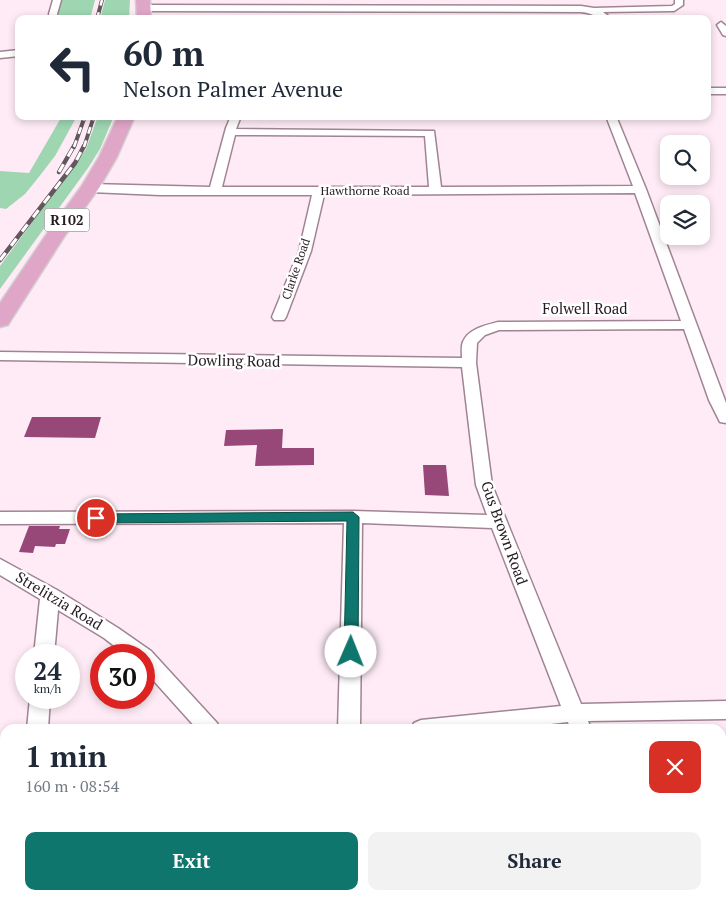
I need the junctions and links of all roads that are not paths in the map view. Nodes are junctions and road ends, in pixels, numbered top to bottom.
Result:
1 (57, 0) edge
2 (294, 0) edge
3 (402, 0) edge
4 (678, 0) edge
5 (217, 3) edge
6 (282, 4) edge
7 (579, 4) edge
8 (615, 4) edge
9 (428, 5) edge
10 (357, 7) junction
11 (452, 8) junction
12 (143, 9) edge
13 (594, 12) junction
14 (53, 15) edge
15 (358, 15) edge
16 (460, 15) edge
17 (600, 15) edge
18 (15, 53) edge
19 (0, 55) edge
20 (711, 91) edge
21 (726, 92) edge
22 (125, 120) edge
23 (234, 120) edge
24 (613, 120) edge
25 (230, 132) junction
26 (90, 188) junction
27 (640, 189) junction
28 (215, 190) junction
29 (319, 191) junction
30 (434, 191) junction
31 (279, 317) dead end
32 (0, 320) edge
33 (690, 325) junction
34 (480, 332) joint
35 (0, 356) edge
36 (469, 363) junction
37 (726, 418) edge
38 (353, 517) junction
39 (0, 518) edge
40 (498, 522) junction
41 (0, 566) edge
42 (50, 595) junction
43 (45, 644) edge
44 (126, 644) edge
45 (155, 669) edge
46 (39, 709) edge
47 (726, 710) edge
48 (578, 721) edge
49 (37, 724) edge
50 (205, 724) edge
51 (350, 724) edge
52 (519, 724) edge

1 - 14 street
2 - 3 street
4 - 8 street
5 - 6 street
5 - 12 street
6 - 10 street
7 - 11 street
7 - 13 street
8 - 13 street
9 - 10 street
9 - 11 street
10 - 15 street
11 - 16 street
13 - 17 street
18 - 19 street
20 - 21 street
22 - 26 main road, R102
23 - 25 street
24 - 27 street
25 - 28 street
25 - 30 street
26 - 28 street, Hawthorne Road
26 - 32 main road, R102
27 - 30 street, Hawthorne Road
27 - 33 street
28 - 29 street, Hawthorne Road
29 - 30 street, Hawthorne Road
29 - 31 street, Clarke Road
33 - 34 street, Folwell Road
33 - 37 street
34 - 36 street, Gus Brown Road
35 - 36 street, Dowling Road
36 - 40 street, Gus Brown Road
38 - 39 street
38 - 40 street
38 - 51 street
40 - 48 street, Gus Brown Road
41 - 42 street, Strelitzia Road
42 - 43 street
42 - 44 street, Strelitzia Road
45 - 50 street, Strelitzia Road
46 - 49 street
47 - 48 street
48 - 52 street

